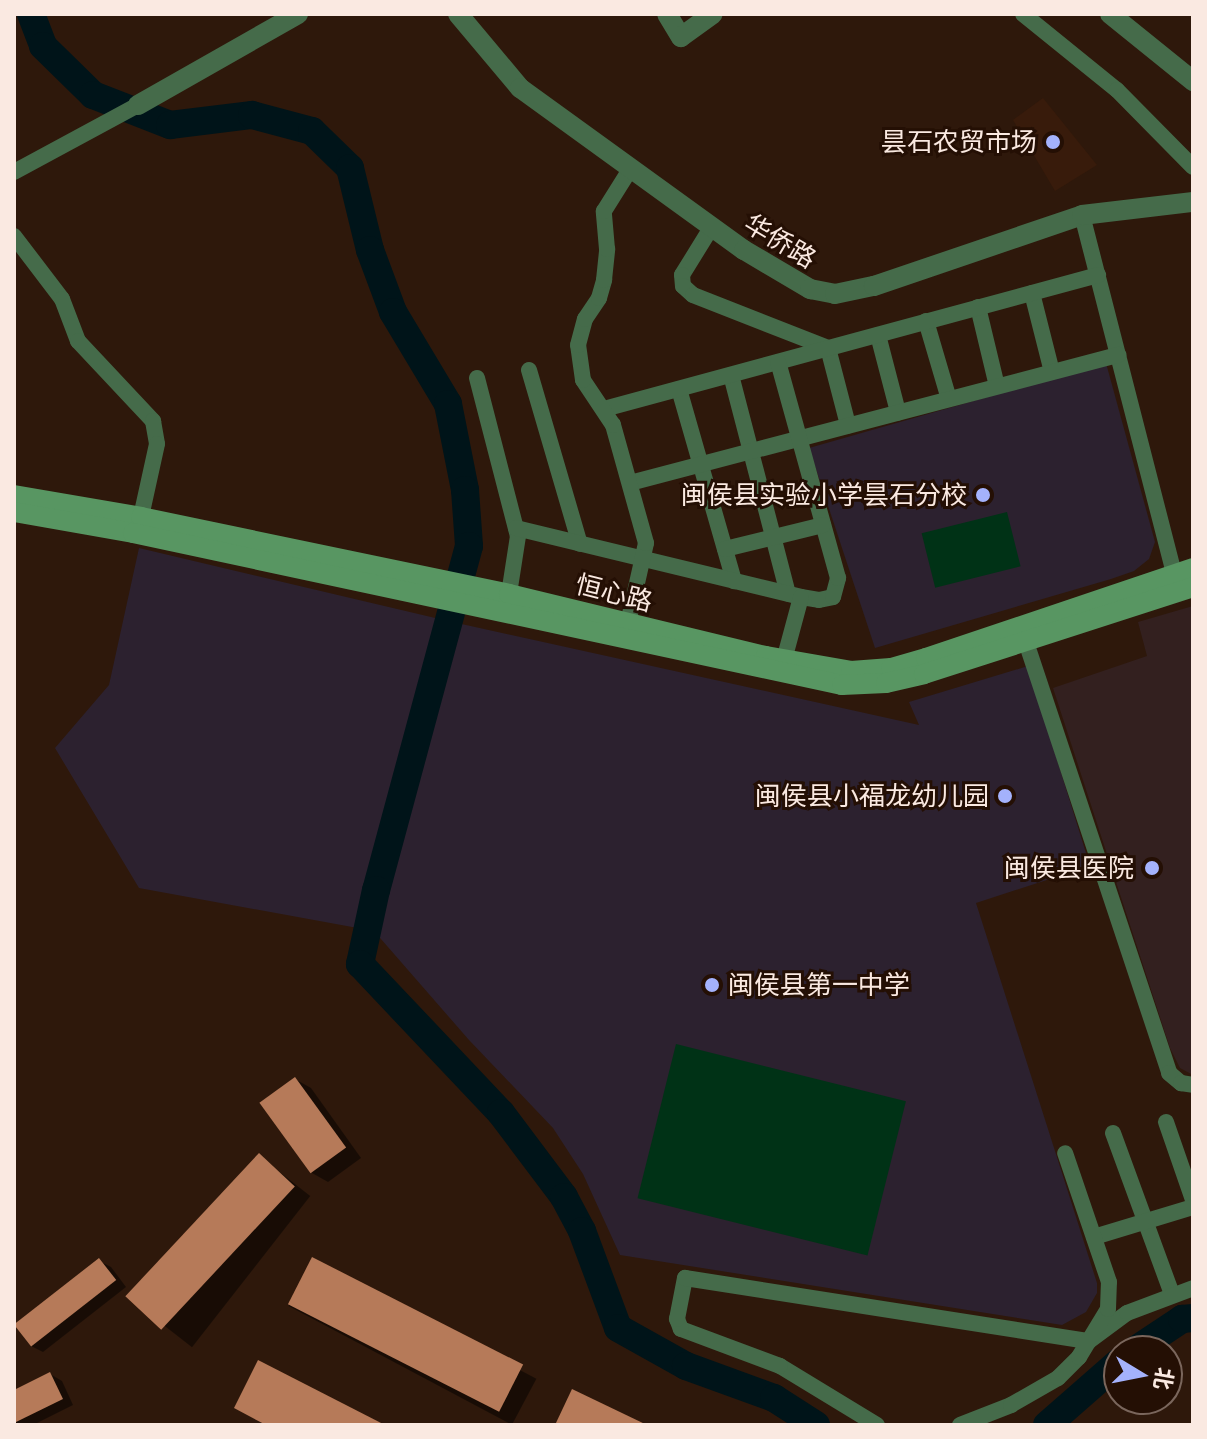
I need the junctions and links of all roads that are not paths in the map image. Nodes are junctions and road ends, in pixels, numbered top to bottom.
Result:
1 (298, 14) edge
2 (458, 14) edge
3 (667, 14) edge
4 (713, 14) edge
5 (1023, 14) edge
6 (1110, 14) edge
7 (1193, 81) edge
8 (130, 110) joint
9 (1193, 167) edge
10 (631, 168) junction
11 (14, 172) edge
12 (1193, 202) edge
13 (1082, 215) junction
14 (711, 228) junction
15 (14, 236) edge
16 (1098, 275) junction
17 (1032, 293) junction
18 (978, 307) junction
19 (926, 321) junction
20 (878, 335) junction
21 (828, 348) junction
22 (1118, 355) junction
23 (778, 362) junction
24 (529, 370) dead end
25 (1052, 372) junction
26 (731, 375) junction
27 (477, 378) dead end
28 (997, 386) junction
29 (679, 389) junction
30 (949, 399) junction
31 (604, 409) junction
32 (898, 412) junction
33 (848, 425) junction
34 (800, 438) junction
35 (751, 451) junction
36 (700, 464) junction
37 (630, 483) junction
38 (14, 495) edge
39 (14, 512) edge
40 (141, 517) junction
41 (823, 525) junction
42 (516, 528) junction
43 (773, 537) junction
44 (580, 544) junction
45 (725, 549) junction
46 (643, 560) junction
47 (1184, 571) edge
48 (734, 581) junction
49 (1193, 587) edge
50 (439, 589) junction
51 (509, 594) junction
52 (794, 595) junction
53 (473, 597) junction
54 (628, 623) junction
55 (1023, 633) junction
56 (784, 660) junction
57 (1193, 1085) edge
58 (1166, 1122) dead end
59 (1113, 1133) dead end
60 (1065, 1153) dead end
61 (1193, 1200) edge
62 (1193, 1207) edge
63 (1146, 1221) junction
64 (1094, 1237) junction
65 (1193, 1288) edge
66 (1172, 1294) junction
67 (1089, 1341) junction
68 (877, 1425) edge
69 (960, 1425) edge

1 - 8 street
2 - 10 street, 华侨路
3 - 4 street
5 - 9 street
6 - 7 street
8 - 11 street
10 - 14 street, 华侨路
10 - 31 street
12 - 13 street, 华侨路
13 - 14 street, 华侨路
13 - 16 street
14 - 21 street
15 - 40 street
16 - 17 street
16 - 22 street
17 - 18 street
17 - 25 street
18 - 19 street
18 - 28 street
19 - 20 street
19 - 30 street
20 - 21 street
20 - 32 street
21 - 23 street
21 - 33 street
22 - 25 street
22 - 47 street
23 - 26 street
23 - 34 street
24 - 44 street
25 - 28 street
26 - 29 street
26 - 35 street
27 - 42 street
28 - 30 street
29 - 31 street
29 - 36 street
30 - 32 street
31 - 37 street
32 - 33 street
33 - 34 street
34 - 35 street
34 - 41 street
35 - 36 street
35 - 43 street
36 - 37 street
36 - 45 street
37 - 46 street
38 - 40 main road, 恒心路
39 - 50 main road, 恒心路
40 - 50 main road, 恒心路
41 - 43 street
41 - 52 street
42 - 44 street
42 - 51 street
43 - 45 street
43 - 52 street
44 - 46 street
45 - 48 street
46 - 48 street
46 - 54 street
47 - 55 main road, 恒心路
48 - 52 street
49 - 55 main road, 恒心路
50 - 53 main road, 恒心路
51 - 53 main road, 恒心路
51 - 54 main road, 恒心路
52 - 56 street
53 - 55 main road, 恒心路
54 - 56 main road, 恒心路
55 - 56 main road, 恒心路
55 - 57 street
58 - 61 street
59 - 63 street
60 - 64 street
62 - 63 street
63 - 64 street
63 - 66 street
64 - 67 street
65 - 66 street
66 - 67 street
67 - 68 street
67 - 69 street

